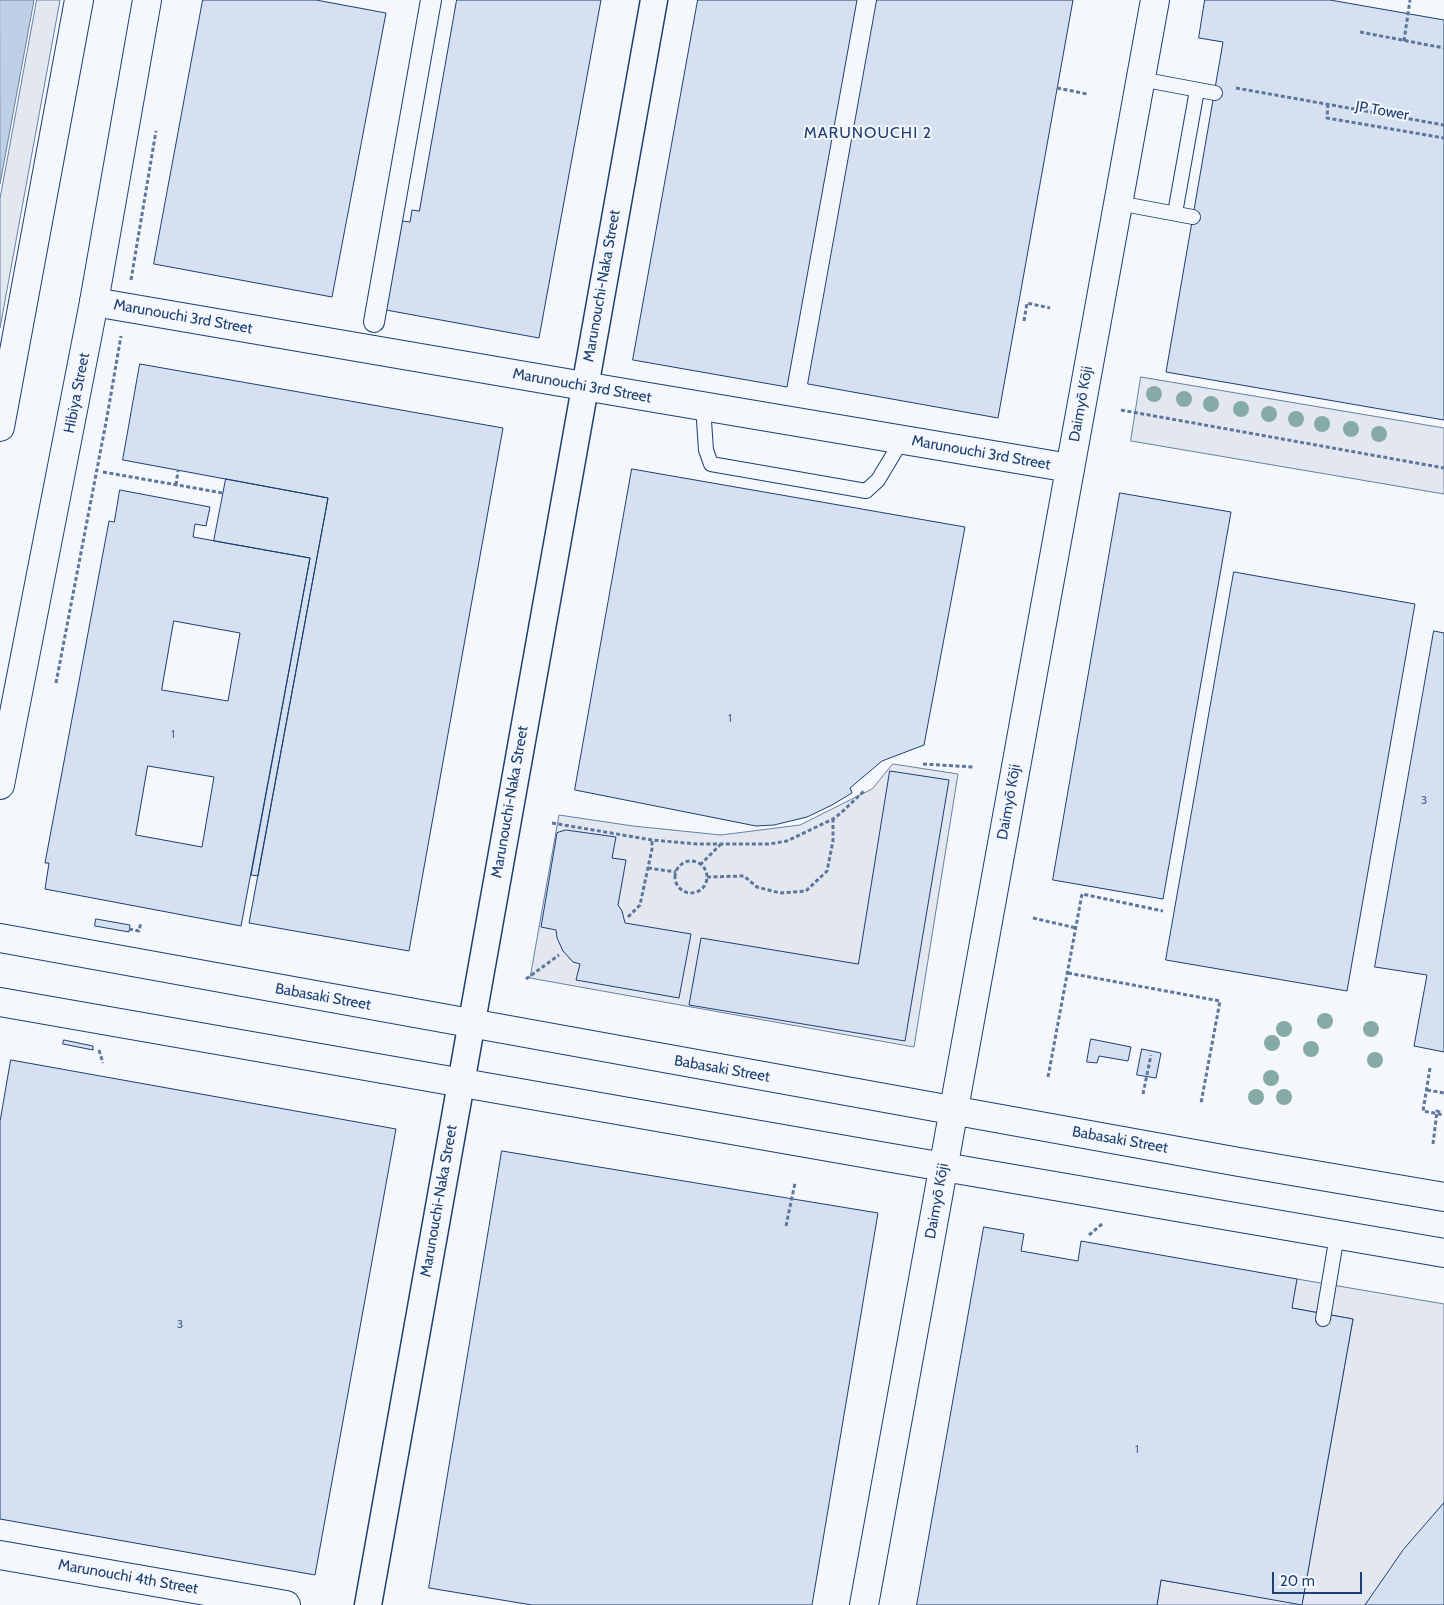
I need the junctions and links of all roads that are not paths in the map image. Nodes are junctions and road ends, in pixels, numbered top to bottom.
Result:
1 (79, 0) edge
2 (147, 0) edge
3 (431, 0) edge
4 (654, 0) edge
5 (1155, 0) edge
6 (1140, 78) junction
7 (1197, 90) junction
8 (1215, 94) dead end
9 (1118, 203) junction
10 (1175, 213) junction
11 (1193, 216) dead end
12 (94, 302) junction
13 (374, 322) dead end
14 (584, 386) junction
15 (703, 406) junction
16 (0, 427) edge
17 (902, 440) junction
18 (1070, 468) junction
19 (0, 785) edge
20 (0, 938) edge
21 (0, 1002) edge
22 (471, 1023) junction
23 (461, 1083) junction
24 (954, 1110) junction
25 (943, 1167) junction
26 (1444, 1197) edge
27 (1337, 1235) junction
28 (1444, 1253) edge
29 (1323, 1319) dead end
30 (0, 1554) edge
31 (286, 1605) edge
32 (368, 1605) edge
33 (864, 1605) edge

1 - 16 main road
2 - 12 main road, Hibiya Street
3 - 13 street
4 - 14 street, Marunouchi-Naka Street
5 - 6 main road, Daimyō Kōji
6 - 7 lane
6 - 9 main road, Daimyō Kōji
7 - 8 lane
7 - 10 lane
9 - 10 lane
9 - 18 main road, Daimyō Kōji
10 - 11 lane
12 - 14 main road, Marunouchi 3rd Street
12 - 19 main road, Hibiya Street
14 - 15 main road, Marunouchi 3rd Street
14 - 22 street, Marunouchi-Naka Street
15 - 17 main road, Marunouchi 3rd Street
15 - 17 lane
17 - 18 main road, Marunouchi 3rd Street
18 - 24 main road, Daimyō Kōji
20 - 22 main road, Babasaki Street
21 - 23 main road
22 - 23 street, Marunouchi-Naka Street
22 - 24 main road, Babasaki Street
23 - 25 main road
23 - 32 street, Marunouchi-Naka Street
24 - 25 main road, Daimyō Kōji
24 - 26 main road, Babasaki Street
25 - 27 main road
25 - 33 main road, Daimyō Kōji
27 - 28 main road
27 - 29 lane
30 - 31 main road, Marunouchi 4th Street

